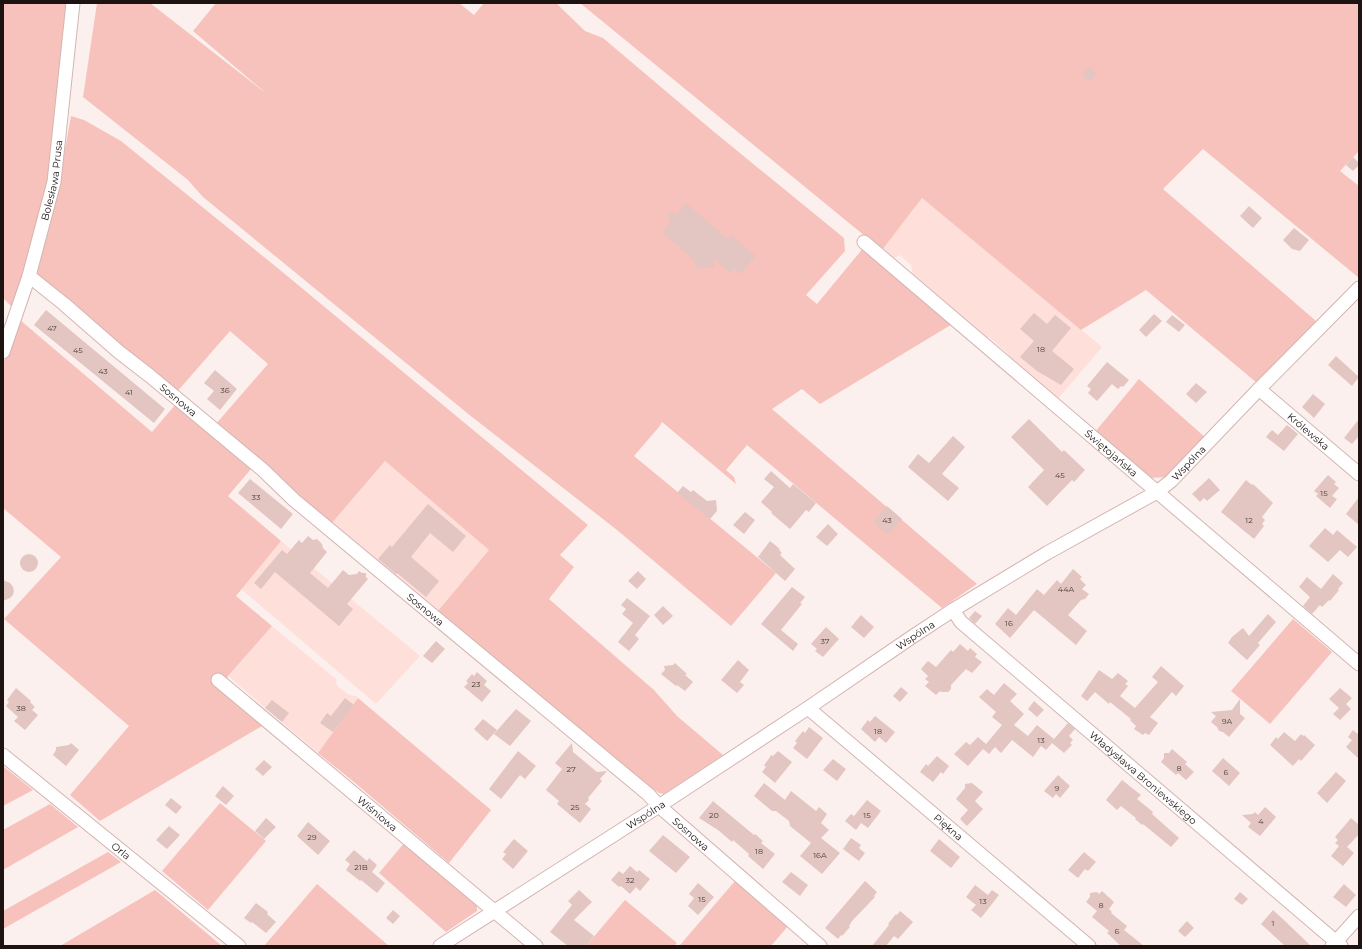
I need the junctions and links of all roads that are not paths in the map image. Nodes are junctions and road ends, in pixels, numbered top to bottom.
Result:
1 (73, 3) edge
2 (864, 242) dead end
3 (28, 276) junction
4 (1359, 288) edge
5 (3, 352) edge
6 (1259, 389) junction
7 (1359, 474) edge
8 (1157, 492) junction
9 (953, 610) junction
10 (1359, 664) edge
11 (218, 680) dead end
12 (808, 708) junction
13 (3, 756) edge
14 (659, 806) junction
15 (494, 911) junction
16 (1359, 916) edge
17 (1337, 944) edge
18 (239, 946) edge
19 (440, 946) edge
20 (536, 946) edge
21 (820, 946) edge
22 (1090, 946) edge

1 - 3 street, Bolesława Prusa
2 - 8 street, Świętojańska
3 - 5 street, Bolesława Prusa
3 - 14 street, Sosnowa
4 - 6 street, Wspólna
6 - 7 street, Królewska
6 - 8 street, Wspólna
8 - 9 street, Wspólna
8 - 10 street, Świętojańska
9 - 12 street, Wspólna
9 - 17 street, Władysława Broniewskiego
11 - 15 street, Wiśniowa
12 - 14 street, Wspólna
12 - 22 street, Piękna
13 - 18 street, Orla
14 - 15 street, Wspólna
14 - 21 street, Sosnowa
15 - 19 street, Wspólna
15 - 20 street, Wiśniowa
16 - 17 street

